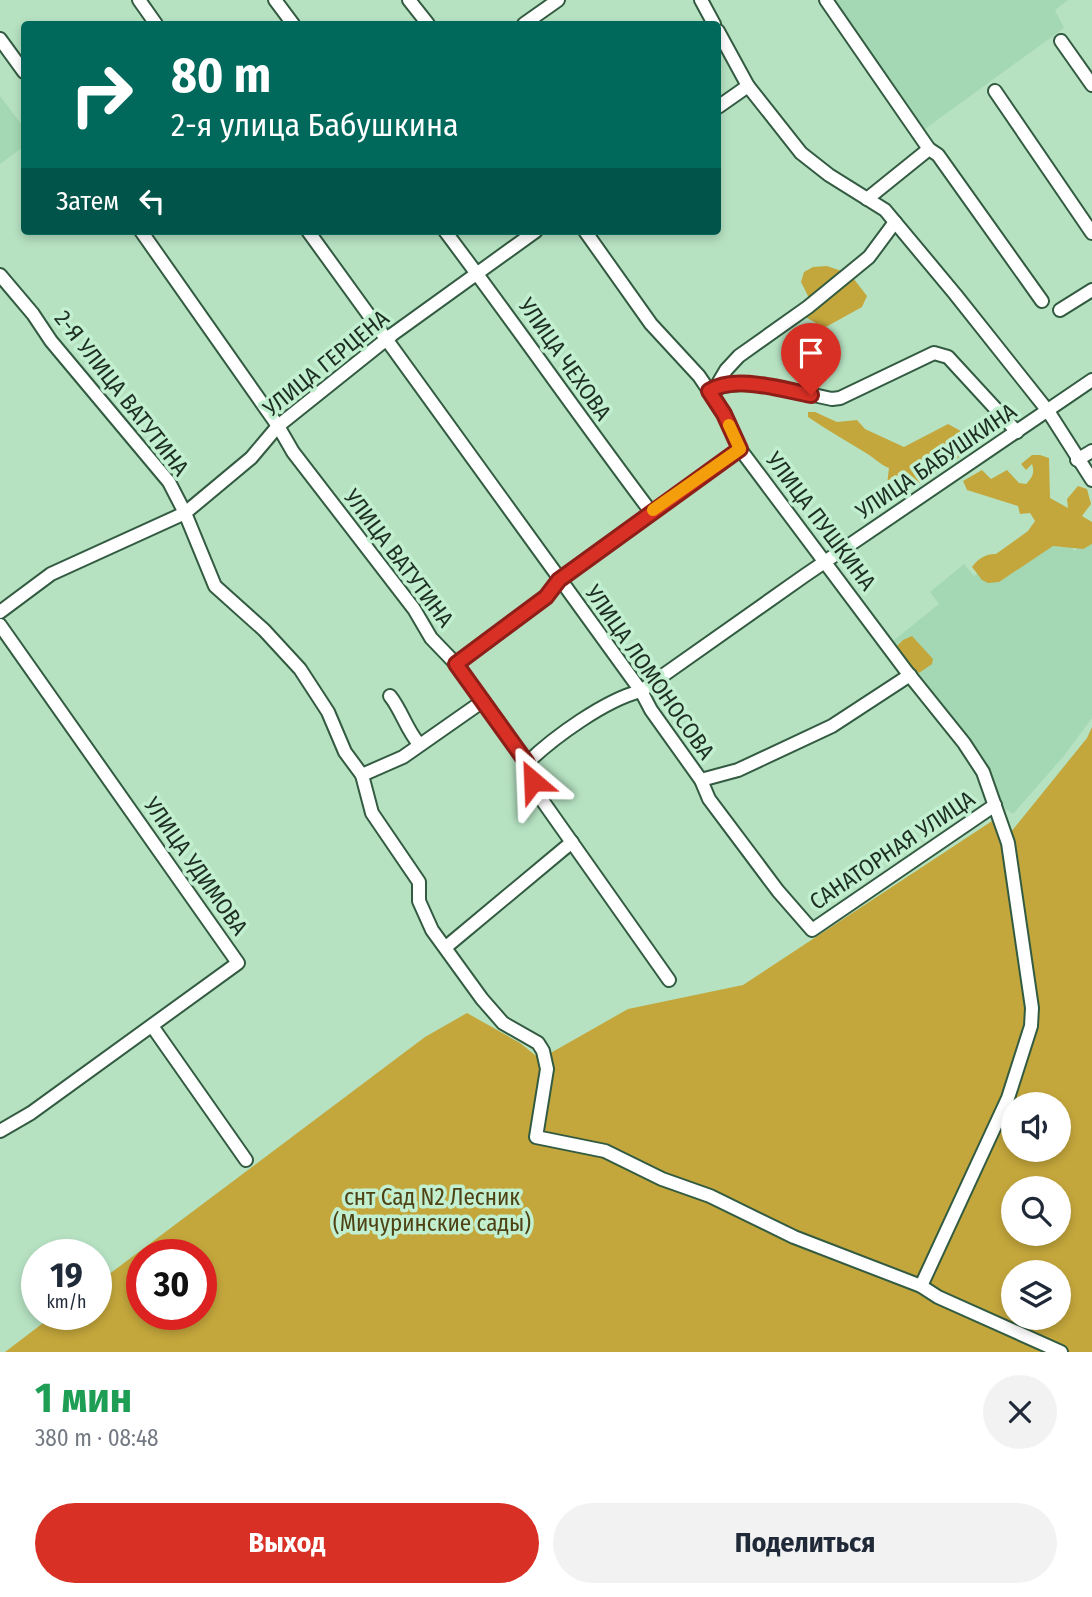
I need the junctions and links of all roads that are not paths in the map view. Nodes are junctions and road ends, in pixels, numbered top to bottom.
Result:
1 (139, 0) edge
2 (275, 0) edge
3 (409, 0) edge
4 (558, 0) edge
5 (701, 0) edge
6 (826, 0) edge
7 (154, 21) edge
8 (291, 21) edge
9 (426, 21) edge
10 (528, 21) edge
11 (712, 21) edge
12 (721, 36) edge
13 (0, 39) edge
14 (1061, 41) dead end
15 (21, 68) edge
16 (1092, 85) edge
17 (748, 86) junction
18 (995, 91) dead end
19 (721, 105) edge
20 (929, 149) junction
21 (867, 199) junction
22 (895, 222) junction
23 (1092, 233) edge
24 (144, 235) edge
25 (311, 235) edge
26 (448, 235) edge
27 (530, 235) edge
28 (587, 235) edge
29 (478, 273) junction
30 (0, 275) edge
31 (1092, 290) edge
32 (1042, 301) dead end
33 (1060, 310) dead end
34 (388, 339) junction
35 (1092, 380) edge
36 (713, 389) junction
37 (1048, 411) junction
38 (278, 426) junction
39 (1017, 432) junction
40 (740, 449) junction
41 (1092, 451) edge
42 (1077, 460) junction
43 (1092, 480) edge
44 (651, 512) junction
45 (185, 513) junction
46 (826, 561) junction
47 (559, 580) junction
48 (0, 612) edge
49 (0, 625) edge
50 (456, 664) junction
51 (910, 675) junction
52 (641, 691) junction
53 (390, 696) dead end
54 (482, 701) junction
55 (419, 744) junction
56 (527, 763) junction
57 (362, 775) junction
58 (701, 780) junction
59 (995, 805) junction
60 (572, 842) junction
61 (812, 930) joint
62 (446, 947) junction
63 (669, 980) dead end
64 (152, 1026) junction
65 (0, 1130) edge
66 (246, 1160) dead end
67 (921, 1286) junction
68 (1061, 1352) edge

1 - 7 street
2 - 8 street
3 - 9 street
4 - 10 street
5 - 11 street
6 - 20 street
12 - 17 street
13 - 15 street
14 - 16 street
17 - 19 street
17 - 21 street
18 - 23 street
20 - 21 street
20 - 32 street
21 - 22 street
22 - 36 street
22 - 37 street
24 - 38 street, УЛИЦА ВАТУТИНА
25 - 34 street, УЛИЦА ЛОМОНОСОВА
26 - 29 street, УЛИЦА ЧЕХОВА
27 - 29 street, УЛИЦА ГЕРЦЕНА
28 - 36 street, УЛИЦА ПУШКИНА
29 - 34 street, УЛИЦА ГЕРЦЕНА
29 - 44 street, УЛИЦА ЧЕХОВА
30 - 45 street, 2-Я УЛИЦА ВАТУТИНА
31 - 33 street
34 - 38 street, УЛИЦА ГЕРЦЕНА
34 - 47 street, УЛИЦА ЛОМОНОСОВА
35 - 37 street, УЛИЦА БАБУШКИНА
36 - 39 street
36 - 40 street, УЛИЦА ПУШКИНА
37 - 39 street, УЛИЦА БАБУШКИНА
37 - 42 street
38 - 45 street, УЛИЦА ГЕРЦЕНА
38 - 50 street, УЛИЦА ВАТУТИНА
39 - 46 street, УЛИЦА БАБУШКИНА
40 - 44 street
40 - 46 street, УЛИЦА ПУШКИНА
41 - 42 street
42 - 43 street
44 - 47 street
45 - 48 street, УЛИЦА ГЕРЦЕНА
45 - 57 street, 2-Я УЛИЦА ВАТУТИНА
46 - 51 street, УЛИЦА ПУШКИНА
46 - 52 street, УЛИЦА БАБУШКИНА
47 - 50 street
47 - 52 street, УЛИЦА ЛОМОНОСОВА
49 - 64 street, УЛИЦА УДИМОВА
50 - 54 street, УЛИЦА ВАТУТИНА
51 - 58 street
51 - 59 street, УЛИЦА ПУШКИНА
52 - 56 street, УЛИЦА БАБУШКИНА
52 - 58 street, УЛИЦА ЛОМОНОСОВА
53 - 55 street
54 - 55 street
54 - 56 street, УЛИЦА ВАТУТИНА
55 - 57 street
56 - 60 street, УЛИЦА ВАТУТИНА
57 - 62 street, 2-Я УЛИЦА ВАТУТИНА
58 - 61 street, УЛИЦА ЛОМОНОСОВА
59 - 61 street, САНАТОРНАЯ УЛИЦА
59 - 67 street, УЛИЦА ПУШКИНА
60 - 62 street
60 - 63 street, УЛИЦА ВАТУТИНА
62 - 67 street, 2-Я УЛИЦА ВАТУТИНА
64 - 65 street, УЛИЦА УДИМОВА
64 - 66 street
67 - 68 street

